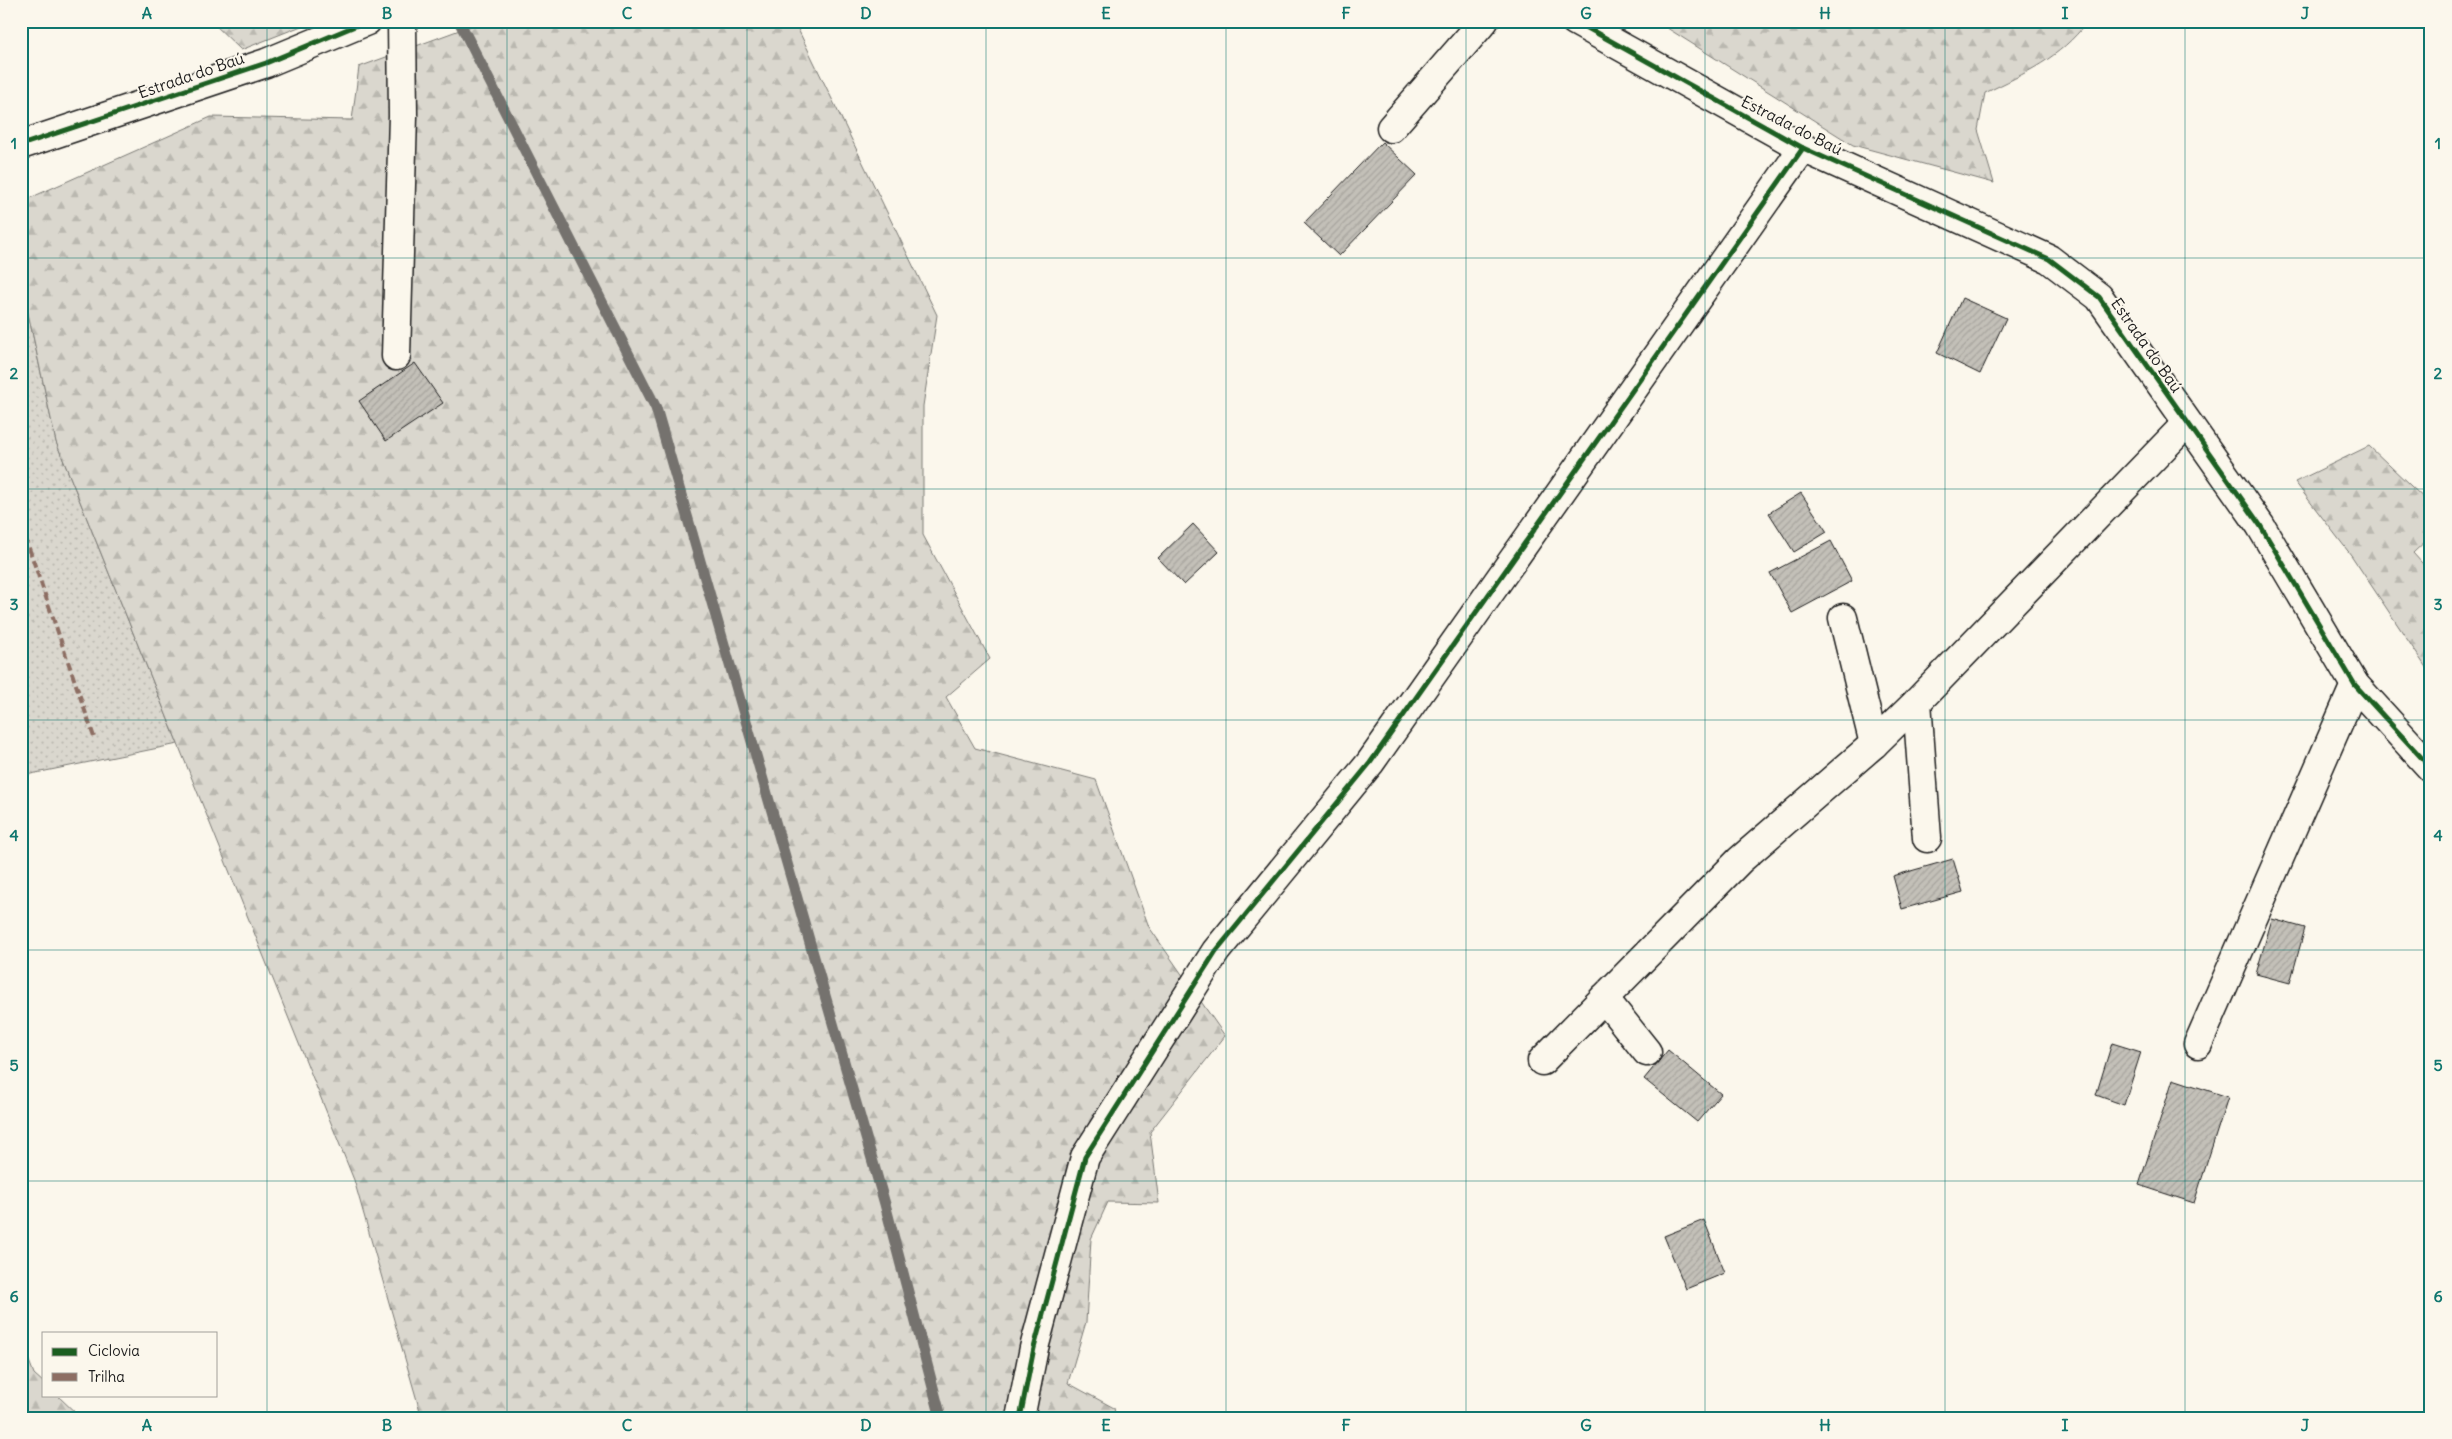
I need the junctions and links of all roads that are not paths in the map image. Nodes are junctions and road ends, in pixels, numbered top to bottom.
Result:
1 (367, 21) edge
2 (402, 21) edge
3 (1484, 21) edge
4 (1575, 21) edge
5 (1392, 128) dead end
6 (21, 145) edge
7 (1803, 148) junction
8 (396, 356) dead end
9 (2187, 423) junction
10 (1843, 618) dead end
11 (2355, 685) junction
12 (1917, 702) junction
13 (1874, 744) junction
14 (2431, 768) edge
15 (1927, 838) dead end
16 (1604, 998) junction
17 (2198, 1044) dead end
18 (1647, 1052) dead end
19 (1542, 1061) dead end
20 (1020, 1418) edge

1 - 6 street, Estrada do Baú
2 - 8 street
3 - 5 street
4 - 7 street, Estrada do Baú
7 - 9 street, Estrada do Baú
7 - 20 street
9 - 11 street, Estrada do Baú
9 - 12 street
10 - 13 street
11 - 14 street, Estrada do Baú
11 - 17 street
12 - 13 street
12 - 15 street
13 - 16 street
16 - 18 street
16 - 19 street

